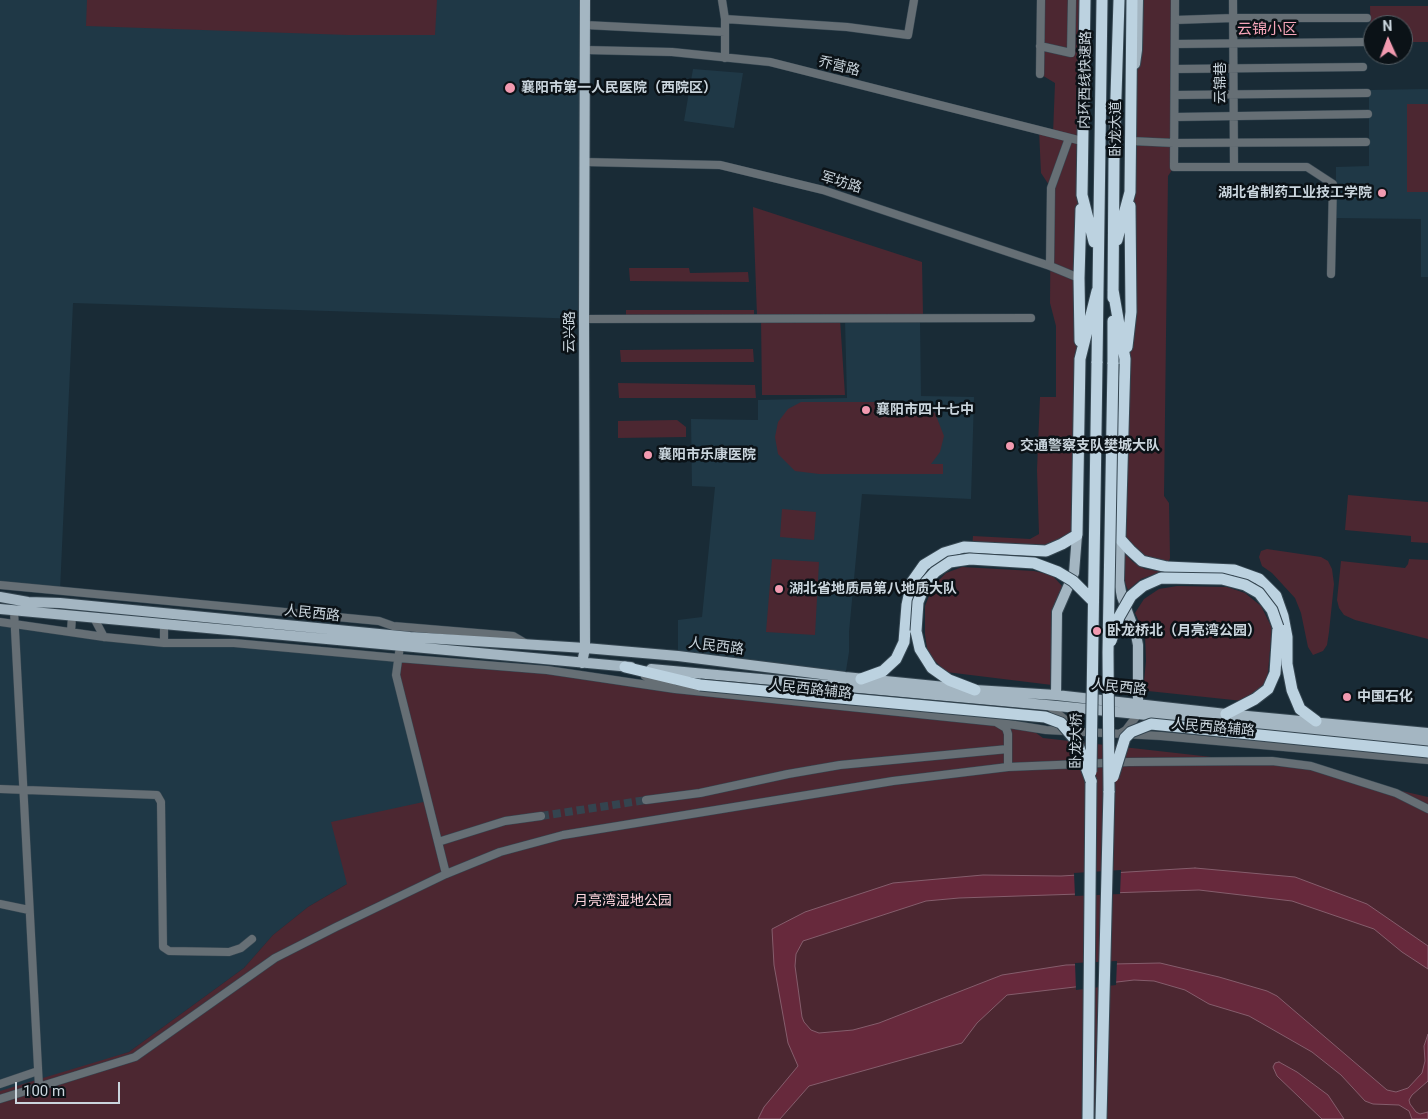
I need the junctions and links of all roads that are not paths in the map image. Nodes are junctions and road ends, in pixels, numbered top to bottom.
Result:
1 (585, 0) edge
2 (722, 0) edge
3 (914, 0) edge
4 (1041, 0) edge
5 (1072, 0) edge
6 (1084, 0) edge
7 (1102, 0) edge
8 (1119, 0) edge
9 (1132, 0) edge
10 (1138, 0) edge
11 (1175, 0) edge
12 (1232, 0) edge
13 (1233, 18) junction
14 (1363, 18) edge
15 (725, 19) junction
16 (1175, 20) junction
17 (585, 24) junction
18 (725, 32) junction
19 (1363, 42) edge
20 (1175, 44) junction
21 (1233, 44) junction
22 (1040, 46) junction
23 (585, 50) junction
24 (725, 58) junction
25 (1363, 67) dead end
26 (1233, 68) junction
27 (1175, 69) junction
28 (1040, 74) dead end
29 (1131, 89) junction
30 (1367, 93) dead end
31 (1233, 94) junction
32 (1175, 95) junction
33 (1368, 114) dead end
34 (1234, 116) junction
35 (1175, 117) junction
36 (1069, 138) junction
37 (1082, 141) junction
38 (1131, 141) junction
39 (1234, 142) junction
40 (1366, 142) dead end
41 (1174, 143) junction
42 (1099, 160) joint
43 (584, 162) junction
44 (1234, 166) junction
45 (1130, 192) junction
46 (1082, 195) junction
47 (1098, 256) junction
48 (1113, 256) junction
49 (1050, 266) junction
50 (1331, 274) dead end
51 (1080, 278) junction
52 (1097, 290) junction
53 (1113, 290) junction
54 (1031, 318) dead end
55 (584, 319) junction
56 (1125, 358) junction
57 (1080, 359) junction
58 (1097, 364) joint
59 (1077, 535) junction
60 (1120, 539) junction
61 (0, 585) edge
62 (0, 597) edge
63 (1094, 601) junction
64 (0, 609) edge
65 (14, 611) junction
66 (72, 616) junction
67 (94, 618) junction
68 (0, 622) edge
69 (15, 624) junction
70 (164, 625) junction
71 (70, 632) junction
72 (104, 637) junction
73 (164, 643) junction
74 (526, 644) junction
75 (400, 646) junction
76 (585, 648) junction
77 (1108, 652) junction
78 (398, 658) junction
79 (582, 663) junction
80 (625, 667) junction
81 (862, 679) junction
82 (675, 689) junction
83 (975, 690) junction
84 (1056, 695) junction
85 (1048, 705) junction
86 (1138, 709) junction
87 (1226, 714) junction
88 (996, 722) junction
89 (1316, 722) junction
90 (1028, 727) junction
91 (1079, 732) junction
92 (1428, 733) edge
93 (1008, 734) junction
94 (1119, 734) junction
95 (1428, 743) edge
96 (1008, 749) junction
97 (1428, 752) edge
98 (1428, 760) edge
99 (1008, 767) junction
100 (1091, 781) junction
101 (0, 789) edge
102 (23, 790) junction
103 (1110, 791) junction
104 (646, 800) tunnel mouth
105 (1428, 809) edge
106 (541, 816) tunnel mouth
107 (438, 842) junction
108 (446, 874) junction
109 (0, 904) edge
110 (30, 910) junction
111 (252, 938) dead end
112 (38, 1071) junction
113 (0, 1084) edge
114 (38, 1087) junction
115 (0, 1099) edge
116 (1088, 1119) edge
117 (1101, 1119) edge

1 - 17 main road, 云兴路
2 - 15 street
3 - 15 street
4 - 22 street
5 - 22 street
6 - 37 highway, 卧龙大道
7 - 42 highway, 内环西线快速路
8 - 48 highway, 卧龙大道
9 - 29 highway, 卧龙大道
10 - 29 main road
11 - 16 street
12 - 13 street, 云锦巷
13 - 14 street
13 - 16 street
13 - 21 street, 云锦巷
15 - 18 street
16 - 20 street
17 - 18 street
17 - 23 main road, 云兴路
18 - 24 street
19 - 21 street
20 - 21 street
20 - 27 street
21 - 26 street, 云锦巷
22 - 28 street
23 - 24 street, 乔营路
23 - 43 main road, 云兴路
24 - 36 street, 乔营路
25 - 26 street
26 - 27 street
26 - 31 street, 云锦巷
27 - 32 street
29 - 38 highway, 卧龙大道
30 - 31 street
31 - 32 street
31 - 34 street, 云锦巷
32 - 35 street
33 - 34 street
34 - 35 street
34 - 39 street, 云锦巷
35 - 41 street
36 - 37 street, 乔营路
36 - 49 street
37 - 46 highway, 卧龙大道
38 - 41 street
38 - 45 highway, 卧龙大道
39 - 40 street
39 - 41 street
39 - 44 street, 云锦巷
41 - 44 street
42 - 47 highway, 卧龙大道
43 - 49 street, 军坊路
43 - 55 main road, 云兴路
44 - 50 street
45 - 48 highway, 卧龙大道
45 - 56 highway
46 - 47 highway, 卧龙大道
46 - 51 highway
47 - 52 highway, 卧龙大道
48 - 53 highway, 卧龙大道
49 - 51 street, 军坊路
51 - 57 highway
52 - 57 highway
52 - 58 highway, 卧龙大道
53 - 56 highway
53 - 77 highway, 卧龙大道, bridge
54 - 55 street
55 - 76 main road, 云兴路
56 - 60 highway
57 - 59 highway
58 - 63 highway, 卧龙大桥, bridge
59 - 81 highway
59 - 84 main road
60 - 86 main road
60 - 89 highway
61 - 74 street
62 - 74 main road, 人民西路
63 - 83 highway, bridge
63 - 100 highway, 卧龙大桥, bridge
64 - 65 main road, 人民西路
65 - 66 main road, 人民西路
65 - 69 street
66 - 67 main road, 人民西路
66 - 71 street
67 - 70 main road, 人民西路
67 - 72 street
68 - 69 street
69 - 71 street
69 - 102 street
70 - 73 street
70 - 75 main road, 人民西路
71 - 72 street
72 - 73 street
73 - 78 street
74 - 76 main road, 人民西路
75 - 78 street
75 - 79 main road, 人民西路
76 - 79 main road, 云兴路
76 - 81 main road, 人民西路
77 - 87 highway, bridge
77 - 103 highway, bridge
78 - 82 street
78 - 107 street
79 - 80 main road, 人民西路
80 - 82 street, 人民西路辅路
80 - 85 main road, 人民西路
80 - 100 highway, bridge
81 - 83 main road, 人民西路
82 - 88 street, 人民西路辅路
83 - 84 main road, 人民西路
84 - 86 main road, 人民西路
85 - 86 main road, 人民西路
85 - 91 street
86 - 87 main road, 人民西路
86 - 94 street
86 - 95 main road, 人民西路
87 - 89 main road, 人民西路
88 - 90 street, 人民西路辅路
88 - 93 street
89 - 92 main road, 人民西路
90 - 91 street, 人民西路辅路
90 - 93 street
91 - 94 street, 人民西路辅路
93 - 96 street
94 - 98 street, 人民西路辅路
96 - 99 street
96 - 104 street
97 - 103 highway, bridge
99 - 105 street
99 - 108 street
100 - 116 highway, 卧龙大桥
101 - 102 street
102 - 110 street
102 - 111 street
103 - 117 highway
106 - 107 street
107 - 108 street
108 - 114 street
109 - 110 street
110 - 112 street
112 - 113 street
112 - 114 street
114 - 115 street

